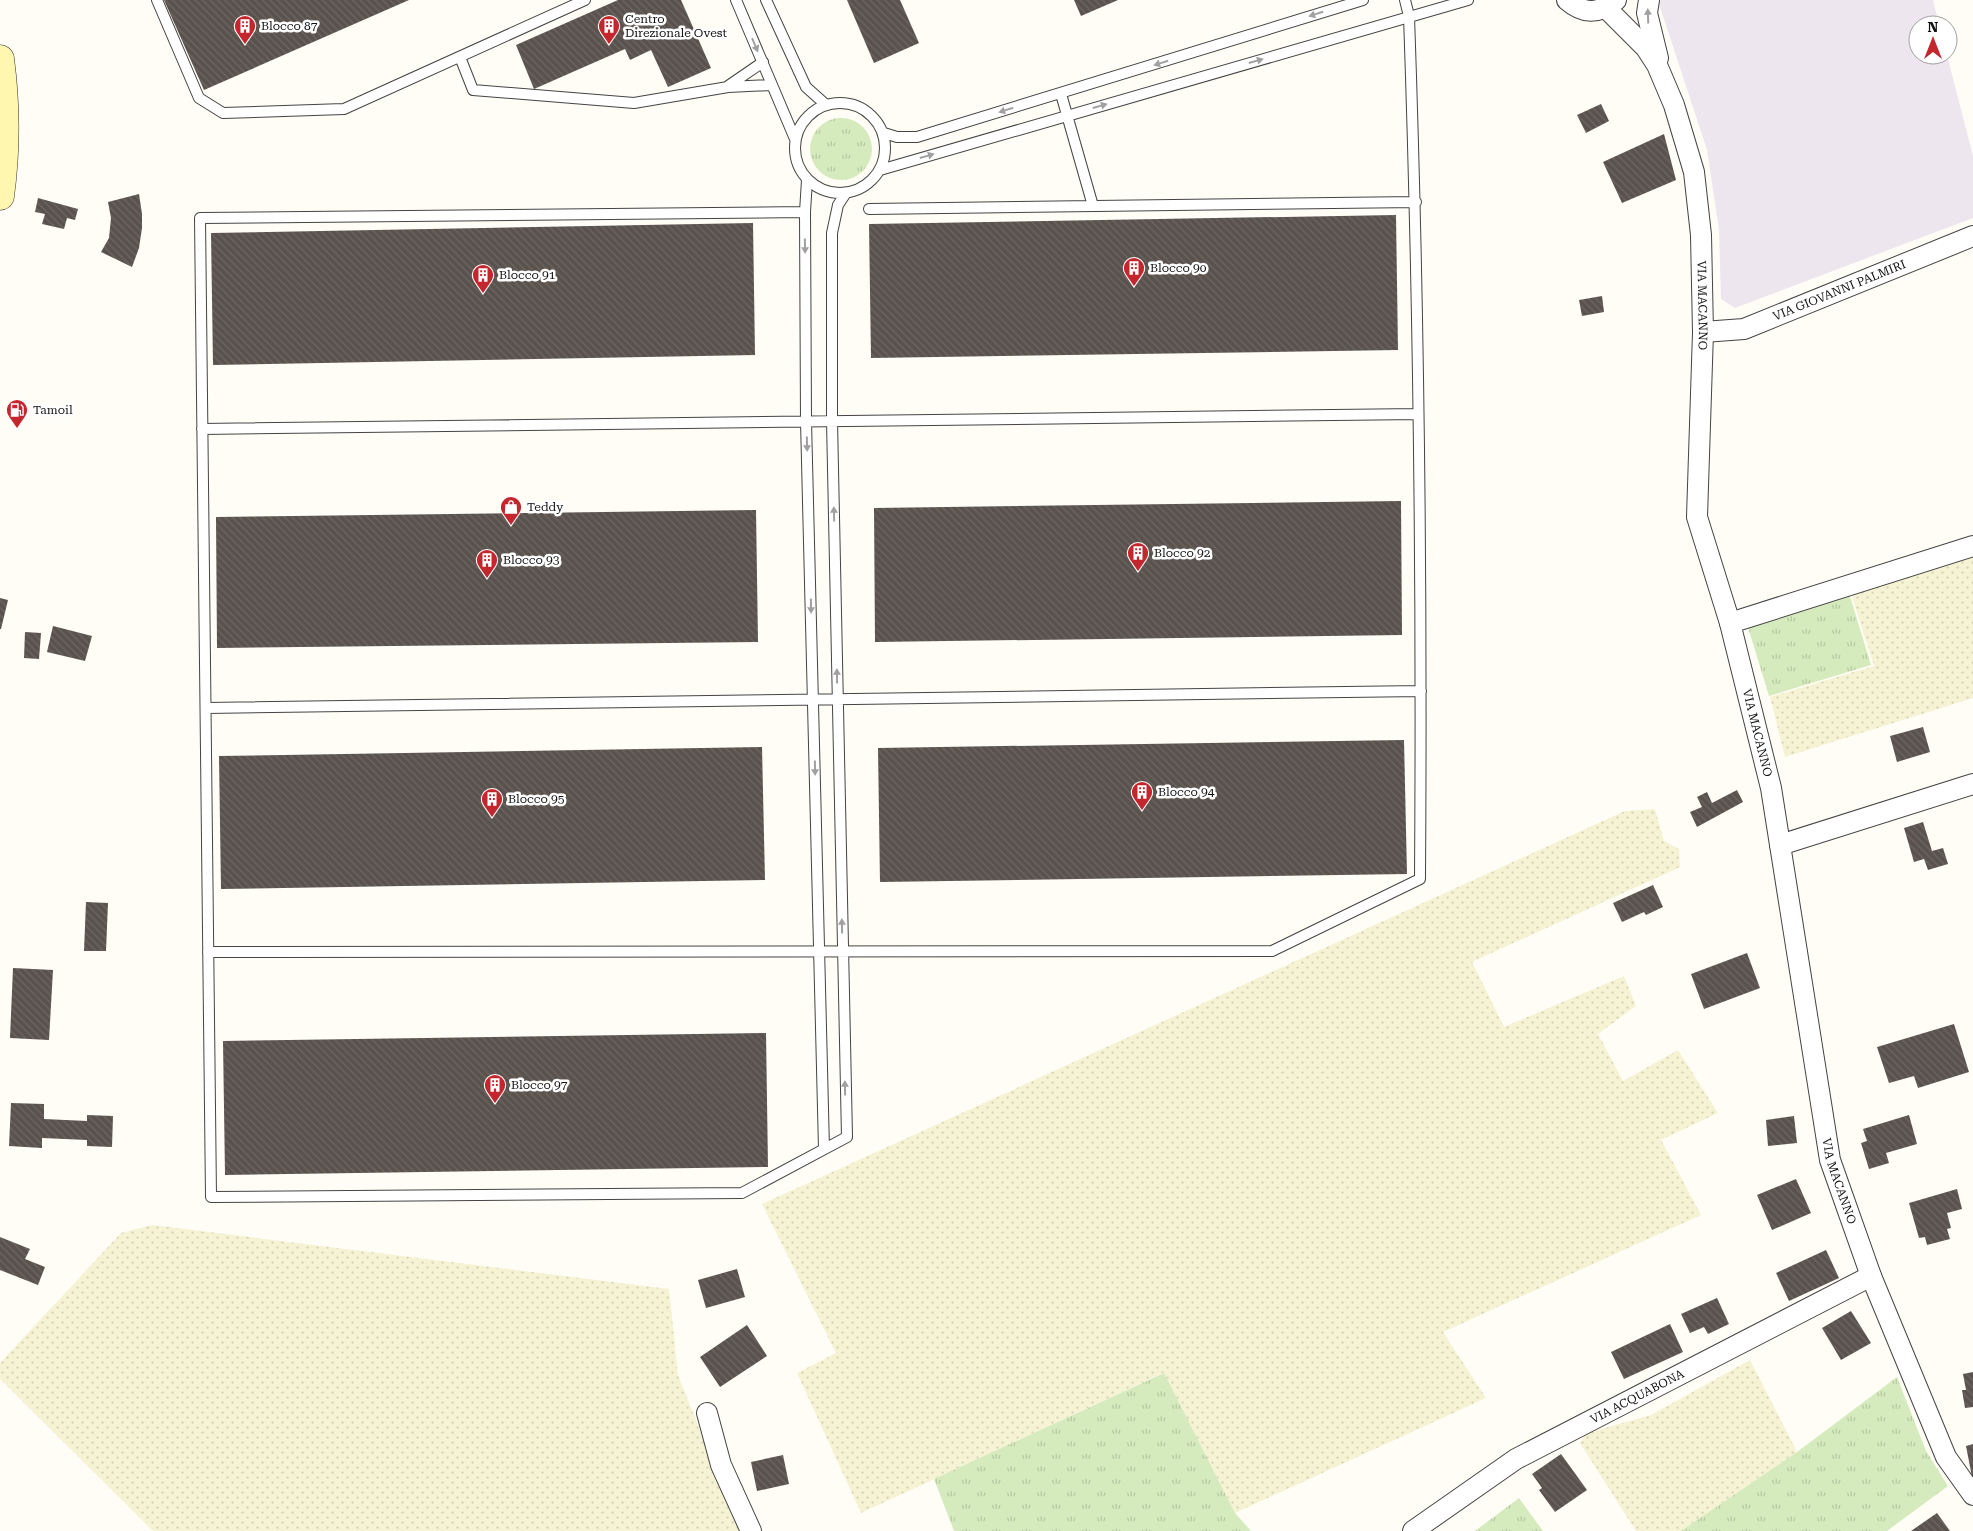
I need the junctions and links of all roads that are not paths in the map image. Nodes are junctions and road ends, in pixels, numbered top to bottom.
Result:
1 (157, 0) edge
2 (585, 0) edge
3 (736, 0) edge
4 (766, 0) edge
5 (1363, 0) edge
6 (1405, 0) edge
7 (1468, 0) edge
8 (1567, 0) edge
9 (1649, 0) edge
10 (1611, 4) edge
11 (1409, 16) junction
12 (460, 57) junction
13 (0, 59) edge
14 (762, 62) junction
15 (1657, 65) junction
16 (772, 85) junction
17 (728, 87) junction
18 (1061, 94) junction
19 (825, 104) junction
20 (1067, 116) junction
21 (884, 133) junction
22 (795, 139) junction
23 (880, 170) junction
24 (807, 180) junction
25 (846, 193) junction
26 (0, 196) edge
27 (1416, 202) junction
28 (1093, 206) junction
29 (869, 209) dead end
30 (804, 212) junction
31 (1973, 236) edge
32 (1703, 332) junction
33 (1418, 414) junction
34 (832, 421) junction
35 (806, 422) junction
36 (202, 429) junction
37 (1973, 546) edge
38 (1730, 623) junction
39 (1421, 691) junction
40 (813, 699) junction
41 (837, 699) junction
42 (206, 708) junction
43 (1973, 784) edge
44 (1780, 845) junction
45 (819, 950) junction
46 (842, 950) junction
47 (208, 952) junction
48 (824, 1149) junction
49 (1871, 1276) junction
50 (707, 1413) dead end
51 (1973, 1496) edge
52 (751, 1531) edge
53 (1413, 1531) edge

1 - 12 lane
2 - 12 lane
3 -> 14 lane
4 - 19 lane
5 -> 18 lane
6 - 11 lane
7 - 11 lane
8 - 10 street
15 -> 9 street
10 - 15 street, VIA MACANNO
20 -> 11 lane
11 - 27 lane
12 - 17 lane
13 - 26 main road
14 - 16 lane
14 - 17 lane
15 - 32 street, VIA MACANNO
16 - 17 lane
16 - 22 lane
18 - 20 lane
18 -> 21 lane
19 - 21 lane
19 - 22 lane
23 -> 20 lane
20 - 28 lane
21 - 23 lane
22 - 24 lane
23 - 25 lane
24 - 25 lane
24 - 30 lane
25 - 34 lane
27 - 28 lane
27 - 33 lane
28 - 29 lane
30 -> 35 lane
30 - 36 lane
31 - 32 street, VIA GIOVANNI PALMIRI
32 - 38 street, VIA MACANNO
33 - 34 lane
33 - 39 lane
34 - 35 lane
41 -> 34 lane
35 - 36 lane
35 -> 40 lane
36 - 42 lane
37 - 38 street
38 - 44 street, VIA MACANNO
39 - 41 lane
39 - 46 lane
40 - 41 lane
40 - 42 lane
40 -> 45 lane
46 -> 41 lane
42 - 47 lane
43 - 44 street
44 - 49 street, VIA MACANNO
45 - 46 lane
45 - 47 lane
45 - 48 lane
48 -> 46 lane
47 - 48 lane
49 - 51 street, VIA MACANNO
49 - 53 street, VIA ACQUABONA
50 - 52 street

